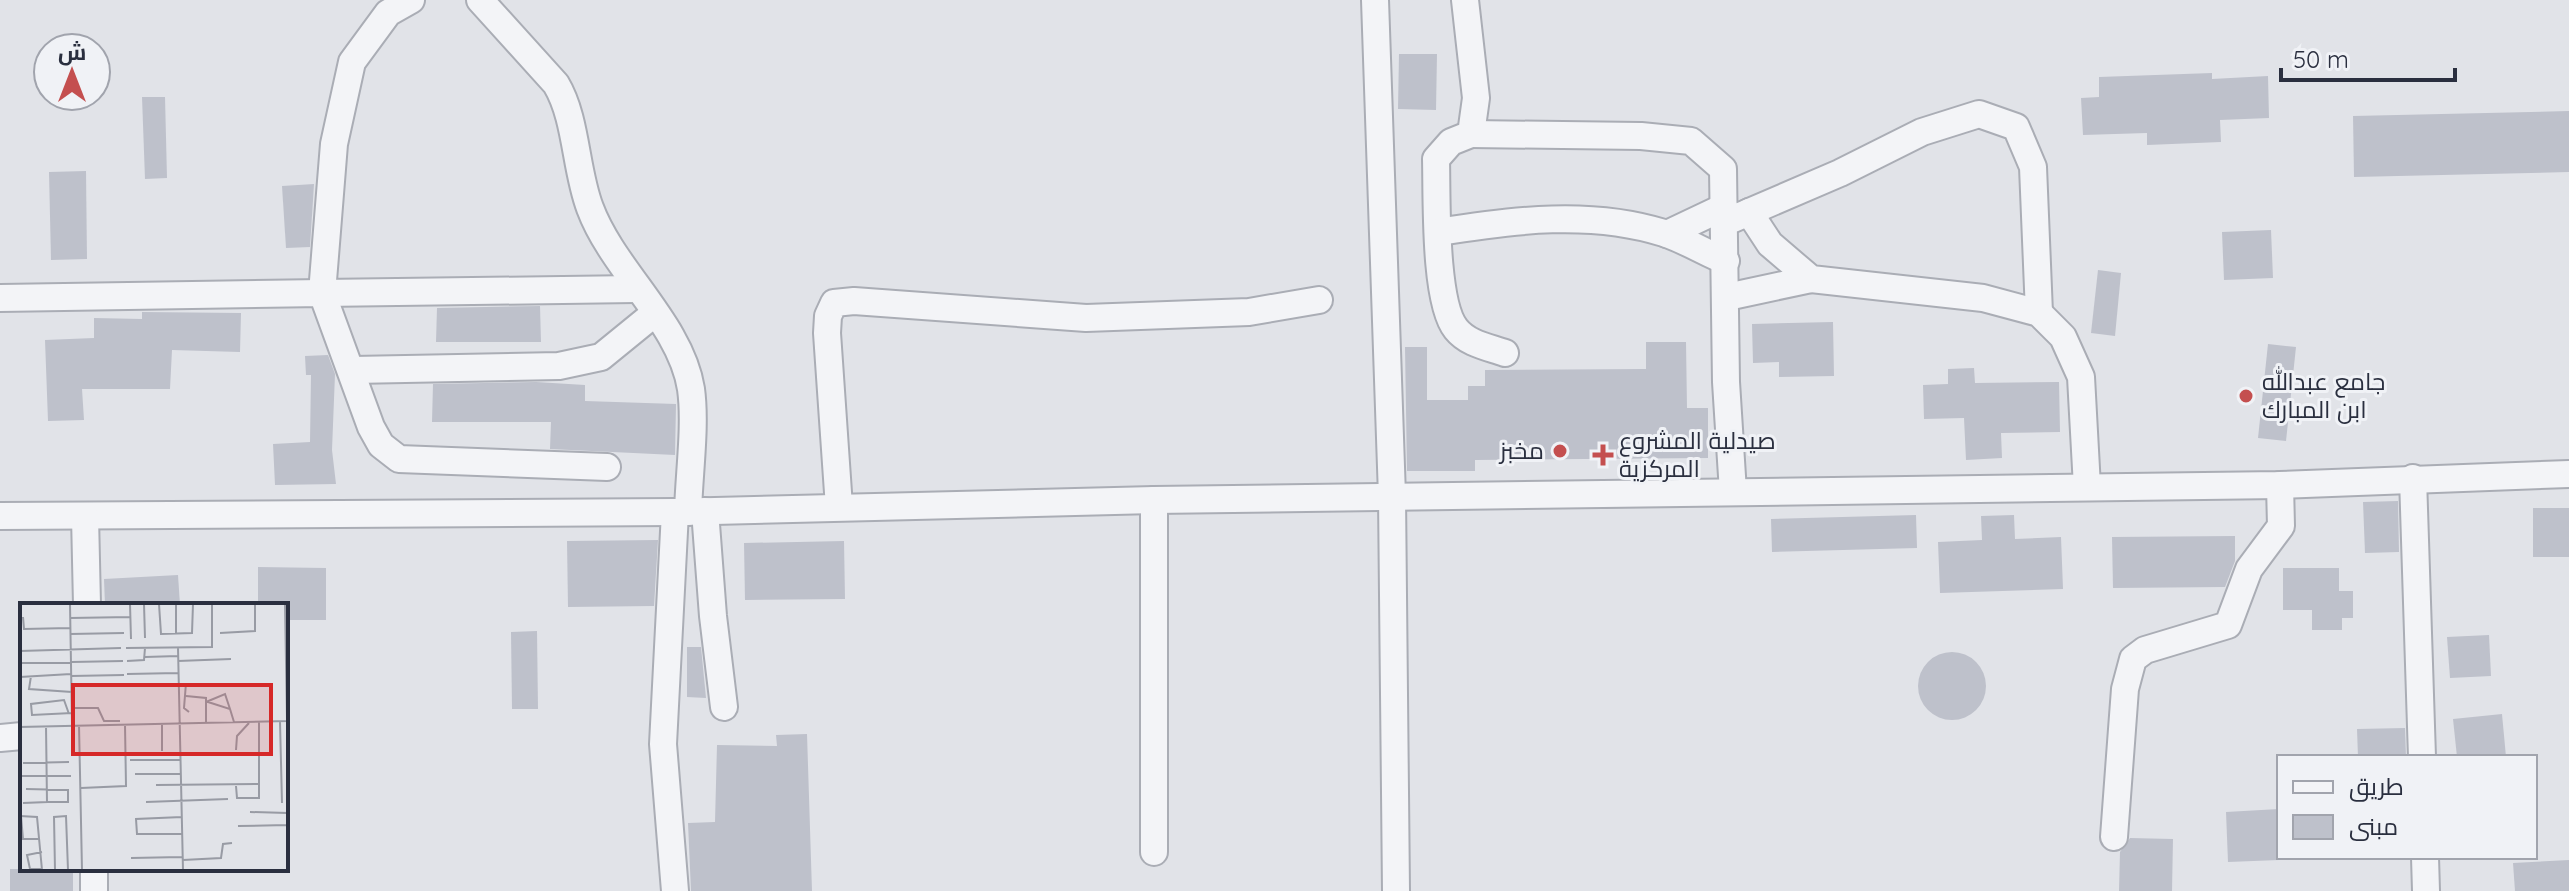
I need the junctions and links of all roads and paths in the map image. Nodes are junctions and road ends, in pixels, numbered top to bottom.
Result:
1 (411, 0) edge
2 (480, 0) edge
3 (1375, 0) edge
4 (1465, 0) edge
5 (1471, 134) junction
6 (1733, 214) junction
7 (1439, 232) junction
8 (1667, 234) junction
9 (1726, 261) junction
10 (1811, 279) junction
11 (636, 289) junction
12 (322, 293) junction
13 (1727, 297) junction
14 (0, 298) edge
15 (1319, 300) dead end
16 (655, 313) junction
17 (2039, 313) junction
18 (1505, 353) dead end
19 (353, 370) junction
20 (607, 467) dead end
21 (2569, 474) edge
22 (2413, 478) junction
23 (2280, 485) junction
24 (2087, 487) junction
25 (1733, 492) junction
26 (1392, 496) junction
27 (1154, 500) junction
28 (839, 507) junction
29 (689, 512) junction
30 (0, 516) edge
31 (85, 516) junction
32 (87, 603) edge
33 (724, 707) dead end
34 (20, 736) edge
35 (0, 738) edge
36 (2422, 755) edge
37 (2114, 837) dead end
38 (1154, 852) dead end
39 (2425, 859) edge
40 (675, 891) edge
41 (1396, 891) edge
42 (2426, 891) edge

1 - 12 street
2 - 11 street
3 - 26 street
4 - 5 street
5 - 6 street
5 - 7 street
6 - 8 street
6 - 9 street
6 - 10 street
6 - 17 street
7 - 8 street
7 - 18 street
8 - 9 street
9 - 13 street
10 - 13 street
10 - 17 street
11 - 12 street
11 - 16 street
12 - 14 street
12 - 19 street
13 - 25 street
15 - 28 street
16 - 19 street
16 - 29 street
17 - 24 street
19 - 20 street
21 - 22 street
22 - 23 street
22 - 36 street
23 - 24 street
23 - 37 street
24 - 25 street
25 - 26 street
26 - 27 street
26 - 41 street
27 - 28 street
27 - 38 street
28 - 29 street
29 - 31 street
29 - 33 street
29 - 40 street
30 - 31 street
31 - 32 street
34 - 35 street
39 - 42 street

